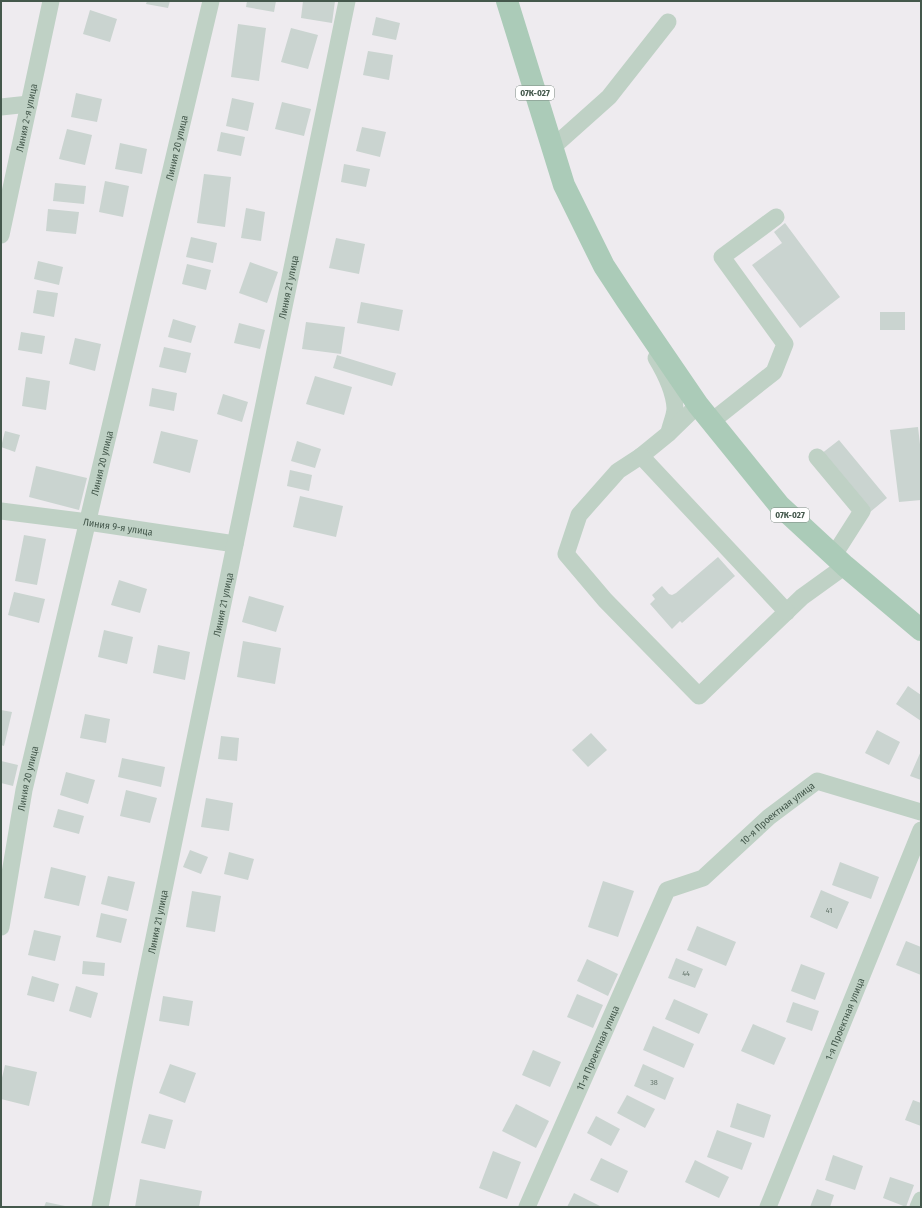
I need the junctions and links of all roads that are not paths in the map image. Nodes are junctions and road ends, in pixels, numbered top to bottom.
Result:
1 (51, 1) edge
2 (211, 1) edge
3 (347, 1) edge
4 (507, 1) edge
5 (668, 22) dead end
6 (29, 104) junction
7 (1, 107) edge
8 (553, 148) junction
9 (776, 217) dead end
10 (1, 235) edge
11 (627, 301) junction
12 (698, 405) junction
13 (712, 421) junction
14 (668, 434) junction
15 (642, 456) junction
16 (817, 457) dead end
17 (1, 511) edge
18 (88, 522) junction
19 (235, 544) junction
20 (839, 561) junction
21 (787, 612) junction
22 (921, 630) edge
23 (921, 812) edge
24 (921, 830) edge
25 (667, 890) joint
26 (1, 927) edge
27 (921, 1200) edge
28 (100, 1207) edge
29 (527, 1207) edge
30 (768, 1207) edge
31 (918, 1207) edge

1 - 6 street, Линия 2-я улица
2 - 18 street, Линия 20 улица
3 - 19 street, Линия 21 улица
4 - 8 main road, 07К-027
5 - 8 street
6 - 7 street
6 - 10 street, Линия 2-я улица
8 - 11 main road, 07К-027
9 - 13 street
11 - 12 main road, 07К-027
11 - 14 street
12 - 13 main road, 07К-027
12 - 14 street
13 - 20 main road, 07К-027
14 - 15 street
15 - 21 street
15 - 21 street
16 - 20 street
17 - 18 street, Линия 9-я улица
18 - 19 street, Линия 9-я улица
18 - 26 street, Линия 20 улица
19 - 28 street, Линия 21 улица
20 - 21 street
20 - 22 main road, 07К-027
23 - 25 street, 10-я Проектная улица
24 - 30 street, 1-я Проектная улица
25 - 29 street, 11-я Проектная улица
27 - 31 street

